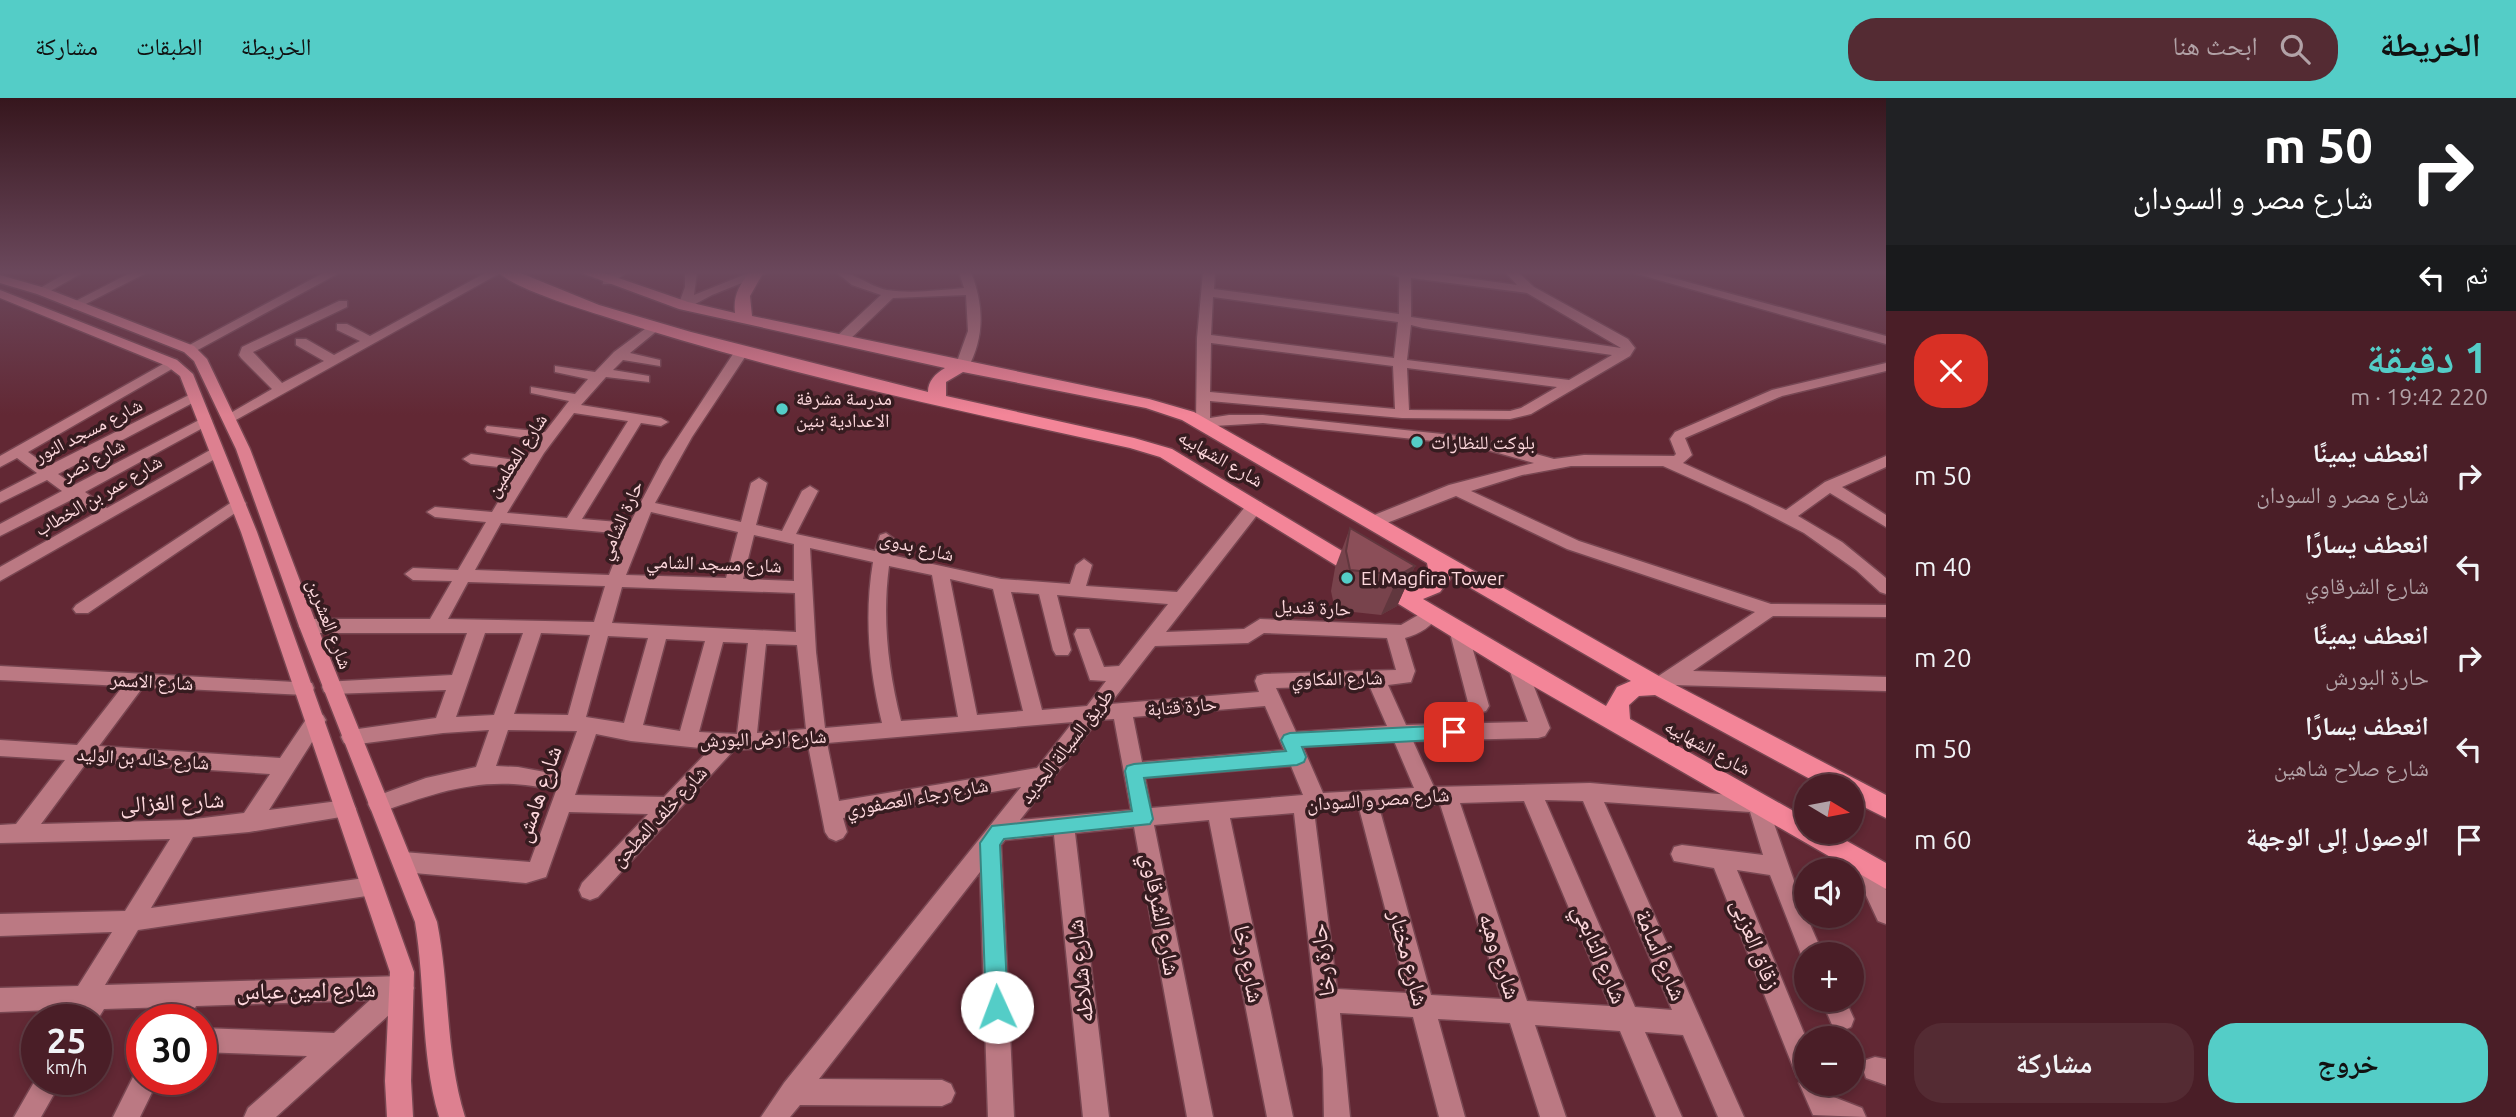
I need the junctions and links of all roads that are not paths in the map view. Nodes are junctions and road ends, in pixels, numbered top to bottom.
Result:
1 (1405, 319) edge
2 (64, 320) edge
3 (113, 320) edge
4 (272, 320) edge
5 (280, 320) edge
6 (409, 320) edge
7 (630, 320) edge
8 (748, 320) edge
9 (863, 320) edge
10 (977, 320) edge
11 (1205, 320) edge
12 (1407, 320) edge
13 (1584, 320) edge
14 (1811, 320) edge
15 (342, 327) dead end
16 (653, 327) junction
17 (138, 329) junction
18 (1204, 338) junction
19 (117, 340) junction
20 (841, 340) junction
21 (1886, 340) edge
22 (370, 341) junction
23 (301, 342) dead end
24 (189, 349) junction
25 (742, 351) junction
26 (895, 353) junction
27 (1625, 353) junction
28 (619, 355) junction
29 (334, 361) junction
30 (1400, 362) junction
31 (172, 363) junction
32 (654, 363) dead end
33 (962, 367) junction
34 (1886, 367) edge
35 (560, 369) dead end
36 (600, 375) junction
37 (643, 380) dead end
38 (1569, 384) junction
39 (873, 386) junction
40 (281, 390) junction
41 (536, 390) dead end
42 (1203, 396) junction
43 (195, 397) junction
44 (940, 401) junction
45 (574, 403) junction
46 (1402, 414) junction
47 (229, 418) junction
48 (636, 418) junction
49 (205, 421) junction
50 (661, 422) dead end
51 (1203, 424) junction
52 (492, 429) dead end
53 (549, 437) junction
54 (18, 452) junction
55 (217, 452) junction
56 (471, 460) dead end
57 (1665, 461) junction
58 (1886, 461) edge
59 (0, 462) edge
60 (1555, 464) junction
61 (529, 466) junction
62 (48, 472) junction
63 (759, 483) dead end
64 (1830, 486) junction
65 (1455, 489) junction
66 (73, 491) junction
67 (810, 492) dead end
68 (0, 498) edge
69 (238, 503) junction
70 (647, 506) junction
71 (1255, 506) junction
72 (435, 512) dead end
73 (106, 515) junction
74 (1788, 516) junction
75 (498, 517) junction
76 (1373, 522) junction
77 (1886, 522) edge
78 (572, 523) junction
79 (635, 529) junction
80 (746, 529) junction
81 (0, 531) edge
82 (886, 539) dead end
83 (794, 540) junction
84 (881, 559) junction
85 (1437, 560) junction
86 (1084, 565) dead end
87 (413, 574) dead end
88 (940, 574) junction
89 (0, 575) edge
90 (463, 576) junction
91 (616, 581) junction
92 (733, 584) junction
93 (1002, 585) junction
94 (802, 587) junction
95 (1886, 589) edge
96 (1047, 590) junction
97 (1076, 592) junction
98 (1403, 594) junction
99 (1182, 599) junction
100 (82, 608) dead end
101 (1770, 610) junction
102 (1886, 611) edge
103 (1432, 613) junction
104 (436, 625) junction
105 (479, 625) junction
106 (308, 626) junction
107 (534, 626) junction
108 (601, 629) junction
109 (1458, 629) junction
110 (659, 631) junction
111 (1394, 632) junction
112 (716, 634) junction
113 (1083, 634) dead end
114 (758, 636) junction
115 (805, 639) junction
116 (1151, 639) junction
117 (1062, 650) dead end
118 (1517, 666) junction
119 (1125, 672) junction
120 (0, 673) edge
121 (1375, 677) junction
122 (138, 680) junction
123 (458, 682) junction
124 (1666, 682) junction
125 (1886, 684) edge
126 (331, 687) junction
127 (305, 688) junction
128 (1268, 690) junction
129 (1479, 706) dead end
130 (1122, 711) junction
131 (1092, 713) junction
132 (1034, 718) junction
133 (316, 720) junction
134 (502, 722) junction
135 (582, 724) junction
136 (969, 724) junction
137 (443, 725) junction
138 (1619, 725) junction
139 (894, 730) junction
140 (631, 733) junction
141 (1399, 733) junction
142 (351, 737) junction
143 (815, 737) junction
144 (687, 740) junction
145 (738, 742) junction
146 (0, 748) edge
147 (1294, 749) junction
148 (82, 754) junction
149 (362, 765) junction
150 (285, 767) junction
151 (1134, 771) junction
152 (484, 773) junction
153 (1825, 774) edge
154 (1044, 775) junction
155 (335, 777) junction
156 (1531, 792) junction
157 (1590, 792) junction
158 (566, 794) junction
159 (1437, 795) junction
160 (1864, 795) edge
161 (1367, 800) junction
162 (1310, 803) junction
163 (378, 804) junction
164 (1758, 804) junction
165 (669, 806) junction
166 (1886, 807) edge
167 (346, 809) junction
168 (831, 811) junction
169 (1218, 811) junction
170 (1143, 819) junction
171 (249, 823) junction
172 (1794, 824) edge
173 (1064, 825) junction
174 (187, 829) junction
175 (836, 832) dead end
176 (11, 834) edge
177 (994, 837) junction
178 (1829, 844) edge
179 (1682, 854) dead end
180 (1854, 858) edge
181 (1721, 859) junction
182 (402, 862) junction
183 (1864, 864) edge
184 (1864, 865) edge
185 (1777, 866) junction
186 (1886, 877) edge
187 (372, 887) junction
188 (590, 890) dead end
189 (1886, 914) edge
190 (131, 921) junction
191 (0, 925) edge
192 (1807, 942) edge
193 (402, 988) junction
194 (190, 993) junction
195 (0, 1000) edge
196 (1327, 1000) junction
197 (89, 1004) edge
198 (184, 1004) edge
199 (1422, 1006) junction
200 (1518, 1012) junction
201 (1627, 1019) junction
202 (1690, 1023) junction
203 (1794, 1038) edge
204 (217, 1041) edge
205 (339, 1045) junction
206 (793, 1092) junction
207 (942, 1093) dead end
208 (40, 1095) edge
209 (137, 1095) edge
210 (1819, 1096) edge
211 (27, 1117) edge
212 (126, 1117) edge
213 (257, 1117) edge
214 (400, 1117) edge
215 (453, 1117) edge
216 (774, 1117) edge
217 (1001, 1117) edge
218 (1096, 1117) edge
219 (1200, 1117) edge
220 (1280, 1117) edge
221 (1337, 1117) edge
222 (1451, 1117) edge
223 (1553, 1117) edge
224 (1669, 1117) edge
225 (1731, 1117) edge
226 (1853, 1117) edge

1 - 30 street
2 - 19 main road
3 - 17 main road
4 - 24 street
5 - 40 street
6 - 22 street
7 - 16 highway, شارع الشهابيه
8 - 20 highway, شارع الشهابيه
9 - 20 street
10 - 33 street
11 - 18 street
12 - 27 street
13 - 27 street
14 - 21 street
15 - 22 street
16 - 25 highway, شارع الشهابيه
16 - 28 street, شارع المعلمين
17 - 19 main road
17 - 24 main road
18 - 30 street
18 - 42 street
19 - 31 main road
20 - 26 highway, شارع الشهابيه
22 - 29 street
23 - 29 street
24 - 47 main road, شارع العشرين
25 - 39 highway, شارع الشهابيه
25 - 70 street, حارة الشامي
26 - 33 highway, شارع الشهابيه
26 - 39 highway
27 - 38 street
28 - 32 street
28 - 36 street, شارع المعلمين
29 - 40 street
30 - 38 street
30 - 46 street
31 - 43 main road
31 - 54 street
33 - 44 highway
33 - 51 highway, شارع الشهابيه
34 - 57 street
35 - 36 street
36 - 37 street
36 - 45 street, شارع المعلمين
38 - 46 street
39 - 44 highway, شارع الشهابيه
40 - 47 street
41 - 45 street
42 - 46 street
42 - 51 street
43 - 49 main road
43 - 62 street, شارع مسجد النور
44 - 71 highway, شارع الشهابيه
45 - 48 street
45 - 53 street, شارع المعلمين
47 - 106 main road, شارع العشرين
48 - 50 street
48 - 78 street
49 - 55 main road
49 - 66 street, شارع نصر
51 - 60 street
51 - 76 highway, شارع الشهابيه
52 - 53 street
53 - 61 street, شارع المعلمين
54 - 59 street
54 - 62 street
55 - 69 main road
55 - 73 street, شارع عمر بن الخطاب
56 - 61 street
57 - 60 street
57 - 74 street
58 - 64 street
60 - 65 street
61 - 75 street, شارع المعلمين
62 - 66 street
62 - 68 street, شارع مسجد النور
63 - 80 street
64 - 74 street
64 - 77 street
65 - 76 street
65 - 101 street
66 - 73 street
66 - 81 street, شارع نصر
67 - 83 street
69 - 100 street
69 - 127 main road
70 - 79 street, حارة الشامي
70 - 80 street, شارع بدوى
71 - 98 highway, شارع الشهابيه
71 - 99 street, طريق السيالة الجديد
72 - 75 street
73 - 89 street, شارع عمر بن الخطاب
74 - 95 street
75 - 78 street
75 - 90 street, شارع المعلمين
76 - 85 highway, شارع الشهابيه
78 - 79 street
79 - 91 street, حارة الشامي
80 - 83 street, شارع بدوى
80 - 92 street
82 - 84 street
83 - 84 street, شارع بدوى
83 - 94 street
84 - 88 street, شارع بدوى
84 - 139 street
85 - 98 highway
85 - 124 highway, شارع الشهابيه
86 - 97 street
87 - 90 street, شارع مسجد الشامي
88 - 93 street, شارع بدوى
88 - 136 street
90 - 91 street, شارع مسجد الشامي
90 - 104 street, شارع المعلمين
91 - 92 street, شارع مسجد الشامي
91 - 108 street, حارة الشامي
92 - 94 street, شارع مسجد الشامي
93 - 96 street, شارع بدوى
93 - 132 street
94 - 115 street
96 - 97 street, شارع بدوى
96 - 117 street
97 - 99 street, شارع بدوى
98 - 103 highway, شارع الشهابيه
99 - 116 street, طريق السيالة الجديد
101 - 102 street
101 - 124 street
103 - 109 highway, شارع الشهابيه
103 - 111 street, حارة قنديل
104 - 105 street
104 - 106 street
105 - 107 street
105 - 123 street
106 - 126 main road, شارع العشرين
107 - 108 street
107 - 134 street
108 - 110 street
108 - 135 street, حارة الشامي
109 - 118 highway, شارع الشهابيه
109 - 129 street
110 - 112 street
110 - 140 street
111 - 116 street, حارة قنديل
111 - 121 street, شارع المكاوي
112 - 114 street
112 - 144 street
113 - 119 street
114 - 115 street
114 - 145 street
115 - 143 street
116 - 119 street, طريق السيالة الجديد
118 - 138 highway, شارع الشهابيه
118 - 141 street
119 - 131 street, طريق السيالة الجديد
120 - 122 street, شارع الاسمر
121 - 128 street, شارع المكاوي
121 - 141 street, شارع وهبه
122 - 127 street, شارع الاسمر
122 - 148 street
123 - 126 street
123 - 137 street
124 - 125 street
124 - 138 highway
124 - 153 highway, شارع الشهابيه
126 - 142 main road, شارع العشرين
127 - 133 main road
128 - 130 street, حارة قتابة
128 - 147 street, حارة رخا
130 - 131 street, حارة قتابة
130 - 151 street, شارع الشرقاوي
131 - 132 street, شارع ارض البورش
131 - 154 street, طريق السيالة الجديد
132 - 136 street, شارع ارض البورش
133 - 150 street
133 - 155 main road
134 - 135 street, شارع ارض البورش
134 - 137 street, شارع ارض البورش
134 - 152 street
135 - 140 street, شارع ارض البورش
135 - 158 street, شارع هامش
136 - 139 street, شارع ارض البورش
137 - 142 street, شارع ارض البورش
138 - 164 highway, شارع الشهابيه
139 - 143 street, شارع ارض البورش
140 - 144 street, شارع ارض البورش
141 - 147 street
141 - 159 street, شارع وهبه
142 - 149 main road, شارع العشرين
143 - 145 street, شارع ارض البورش
143 - 168 street
144 - 145 street, شارع ارض البورش
145 - 165 street, شارع خلف المطحن
146 - 148 street, شارع خالد بن الوليد
147 - 151 street
147 - 162 street, حارة رخا
148 - 150 street, شارع خالد بن الوليد
148 - 176 street
149 - 155 main road
149 - 163 main road, شارع العشرين
150 - 171 street
151 - 170 street, شارع الشرقاوي
152 - 158 street
152 - 163 street
154 - 168 street, شارع رجاء العصفوري
154 - 177 street, طريق السيالة الجديد
155 - 167 main road
156 - 157 street, شارع مصر و السودان
156 - 159 street, شارع مصر و السودان
156 - 201 street, شارع التابعي
157 - 164 street, شارع مصر و السودان
157 - 202 street, شارع أسامة
158 - 165 street
158 - 182 street, شارع هامش
159 - 161 street, شارع مصر و السودان
159 - 200 street, شارع وهبه
160 - 166 highway
161 - 162 street, شارع مصر و السودان
161 - 199 street, شارع مختار
162 - 169 street, شارع مصر و السودان
162 - 196 street, حارة رخا
163 - 182 main road, شارع العشرين
164 - 172 highway, شارع الشهابيه
164 - 185 street
165 - 188 street, شارع خلف المطحن
167 - 171 street, شارع الغزالى
167 - 187 main road
168 - 175 street
169 - 170 street, شارع مصر و السودان
169 - 220 street, شارع رخا
170 - 173 street, شارع مصر و السودان
170 - 219 street, شارع الشرقاوي
171 - 174 street, شارع الغزالى
173 - 177 street, شارع مصر و السودان
173 - 218 street, شارع شلاطه
174 - 176 street, شارع الغزالى
174 - 190 street
177 - 206 street, طريق السيالة الجديد
177 - 217 street
178 - 180 highway, شارع الشهابيه
179 - 181 street
181 - 185 street
181 - 203 street, زقاق العزبى
182 - 215 main road, شارع العشرين
183 - 186 highway, شارع الشهابيه
184 - 189 street
185 - 192 street
187 - 190 street
187 - 193 main road
190 - 191 street
190 - 197 street
193 - 194 street, شارع امين عباس
193 - 205 street
193 - 214 main road
194 - 197 street, شارع امين عباس
194 - 198 street
195 - 197 street, شارع امين عباس
196 - 199 street
196 - 221 street, حارة رخا
199 - 200 street
199 - 222 street, شارع مختار
200 - 201 street
200 - 223 street, شارع وهبه
201 - 202 street
201 - 224 street, شارع التابعي
202 - 225 street, شارع أسامة
204 - 205 street
205 - 213 street
206 - 207 street
206 - 216 street, طريق السيالة الجديد
208 - 211 street
209 - 212 street
210 - 226 street

